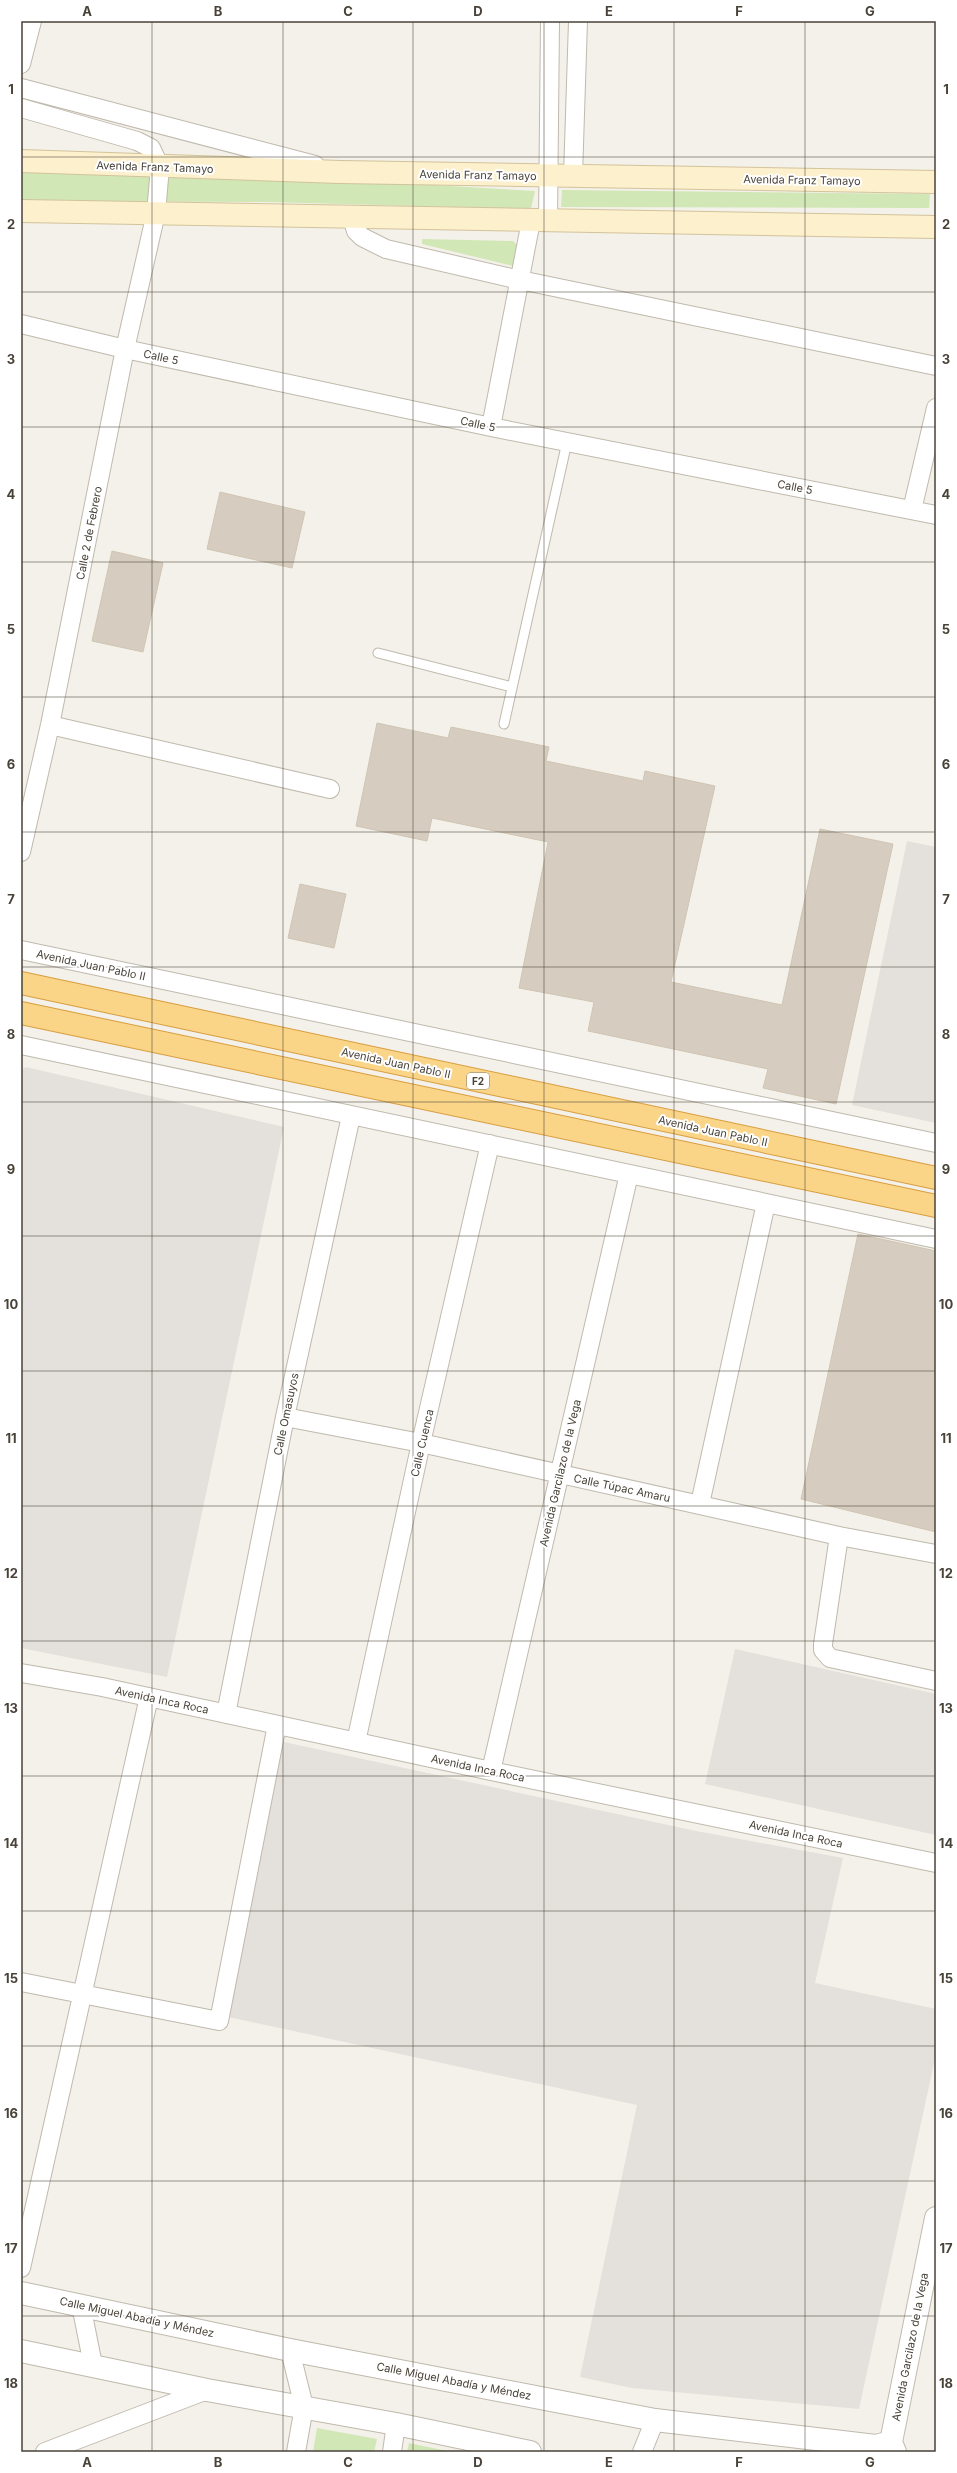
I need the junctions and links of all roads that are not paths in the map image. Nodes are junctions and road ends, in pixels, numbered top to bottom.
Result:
1 (32, 21) edge
2 (550, 21) edge
3 (578, 21) edge
4 (21, 64) edge
5 (21, 88) edge
6 (21, 108) edge
7 (21, 161) edge
8 (160, 167) junction
9 (340, 172) junction
10 (549, 176) junction
11 (573, 176) junction
12 (936, 182) edge
13 (21, 211) edge
14 (156, 213) junction
15 (352, 217) junction
16 (539, 221) junction
17 (936, 227) edge
18 (520, 280) junction
19 (21, 324) edge
20 (125, 349) junction
21 (936, 366) edge
22 (936, 408) edge
23 (491, 427) junction
24 (567, 442) junction
25 (912, 510) junction
26 (936, 516) edge
27 (378, 653) dead end
28 (512, 687) junction
29 (504, 724) dead end
30 (50, 725) junction
31 (330, 789) dead end
32 (21, 852) edge
33 (21, 950) edge
34 (21, 983) edge
35 (21, 1013) edge
36 (21, 1045) edge
37 (351, 1116) junction
38 (936, 1143) edge
39 (490, 1144) junction
40 (629, 1174) junction
41 (936, 1178) edge
42 (766, 1203) junction
43 (936, 1206) edge
44 (936, 1239) edge
45 (285, 1417) junction
46 (421, 1444) junction
47 (560, 1475) junction
48 (700, 1504) junction
49 (839, 1536) junction
50 (936, 1554) edge
51 (21, 1673) edge
52 (936, 1681) edge
53 (149, 1697) junction
54 (226, 1714) junction
55 (277, 1725) junction
56 (356, 1742) junction
57 (491, 1771) junction
58 (936, 1863) edge
59 (21, 1982) edge
60 (82, 1995) junction
61 (936, 2218) edge
62 (21, 2268) edge
63 (21, 2293) edge
64 (80, 2305) junction
65 (290, 2350) junction
66 (21, 2351) edge
67 (93, 2366) junction
68 (207, 2390) junction
69 (304, 2407) junction
70 (655, 2420) junction
71 (396, 2424) junction
72 (893, 2447) edge
73 (45, 2452) edge
74 (296, 2452) edge
75 (392, 2452) edge
76 (530, 2452) edge
77 (642, 2452) edge

1 - 4 street
2 - 10 street
3 - 11 street
5 - 9 street
6 - 8 street
7 - 8 main road, Avenida Franz Tamayo
8 - 9 main road, Avenida Franz Tamayo
8 - 14 street, Calle 2 de Febrero
9 - 10 main road, Avenida Franz Tamayo
10 - 11 main road, Avenida Franz Tamayo
10 - 16 street
11 - 12 main road, Avenida Franz Tamayo
13 - 14 main road
14 - 15 main road
14 - 20 street, Calle 2 de Febrero
15 - 16 main road
15 - 18 street
16 - 17 main road
16 - 18 street
18 - 21 street
18 - 23 street
19 - 20 street, Calle 5
20 - 23 street, Calle 5
20 - 30 street, Calle 2 de Febrero
22 - 25 street
23 - 24 street, Calle 5
24 - 25 street, Calle 5
24 - 28 lane
25 - 26 street, Calle 5
27 - 28 lane
28 - 29 lane
30 - 31 street
30 - 32 street, Calle 2 de Febrero
33 - 38 street, Avenida Juan Pablo II
34 - 41 highway, Avenida Juan Pablo II / F2
35 - 43 highway
36 - 37 street
37 - 39 street
37 - 45 street, Calle Omasuyos
39 - 40 street
39 - 46 street, Calle Cuenca
40 - 42 street
40 - 47 street, Avenida Garcilazo de la Vega
42 - 44 street
42 - 48 street
45 - 46 street, Calle Túpac Amaru
45 - 54 street, Calle Omasuyos
46 - 47 street, Calle Túpac Amaru
46 - 56 street, Calle Cuenca
47 - 48 street, Calle Túpac Amaru
47 - 57 street, Avenida Garcilazo de la Vega
48 - 49 street, Calle Túpac Amaru
49 - 50 street, Calle Túpac Amaru
49 - 52 street
51 - 53 street, Avenida Inca Roca
53 - 54 street, Avenida Inca Roca
53 - 60 street
54 - 55 street, Avenida Inca Roca
55 - 56 street, Avenida Inca Roca
55 - 60 street
56 - 57 street, Avenida Inca Roca
57 - 58 street, Avenida Inca Roca
59 - 60 street
60 - 62 street
61 - 72 street, Avenida Garcilazo de la Vega
63 - 64 street, Calle Miguel Abadía y Méndez
64 - 65 street, Calle Miguel Abadía y Méndez
64 - 67 street
65 - 69 street
65 - 70 street, Calle Miguel Abadía y Méndez
66 - 67 street
67 - 68 street
68 - 69 street
68 - 73 street
69 - 71 street
69 - 74 street
70 - 72 street, Calle Miguel Abadía y Méndez
70 - 77 street
71 - 75 street
71 - 76 street

